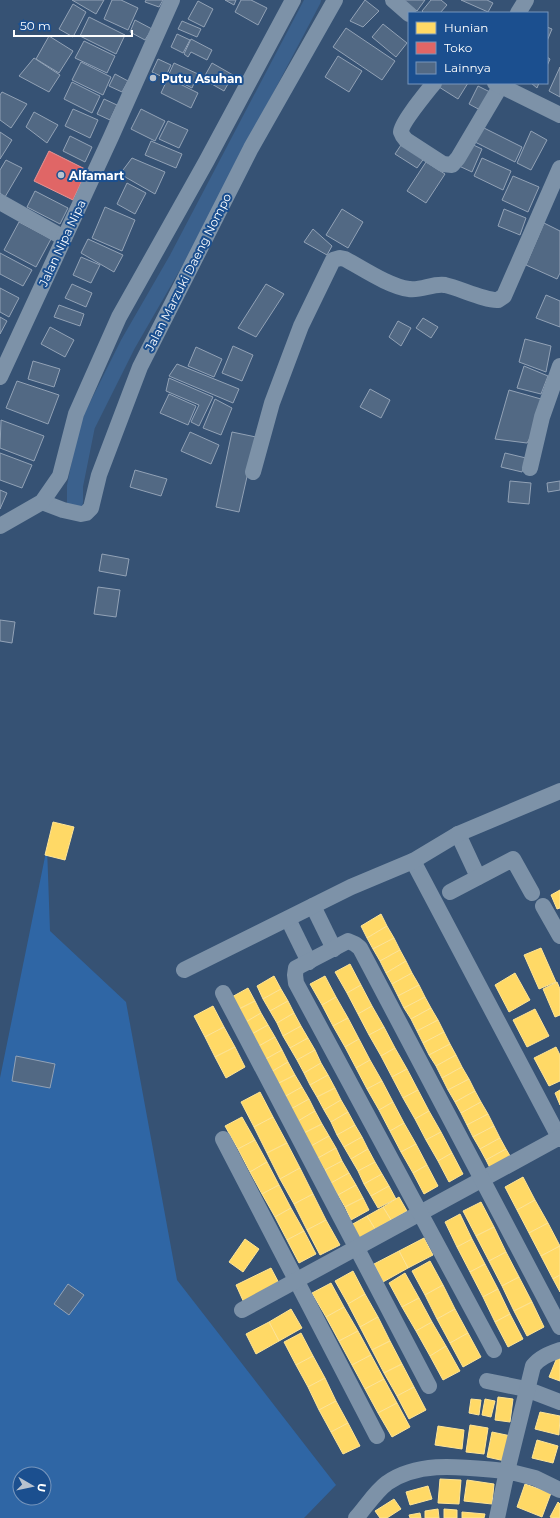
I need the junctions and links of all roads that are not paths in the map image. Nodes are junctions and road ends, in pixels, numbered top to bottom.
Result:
1 (172, 0) edge
2 (293, 0) edge
3 (335, 0) edge
4 (393, 0) edge
5 (526, 0) edge
6 (519, 12) edge
7 (408, 13) edge
8 (433, 84) edge
9 (497, 85) edge
10 (560, 116) edge
11 (560, 168) edge
12 (0, 202) edge
13 (64, 238) junction
14 (560, 366) edge
15 (0, 377) edge
16 (530, 468) dead end
17 (253, 472) dead end
18 (42, 502) junction
19 (0, 526) edge
20 (560, 791) edge
21 (458, 834) junction
22 (413, 861) junction
23 (478, 877) junction
24 (450, 892) dead end
25 (532, 893) dead end
26 (313, 906) junction
27 (543, 906) dead end
28 (288, 919) junction
29 (560, 936) edge
30 (334, 949) junction
31 (309, 962) junction
32 (184, 970) dead end
33 (223, 993) dead end
34 (560, 1138) edge
35 (224, 1139) dead end
36 (482, 1180) junction
37 (420, 1213) junction
38 (358, 1248) junction
39 (297, 1280) junction
40 (242, 1310) dead end
41 (560, 1327) edge
42 (494, 1350) dead end
43 (560, 1350) edge
44 (487, 1382) dead end
45 (429, 1386) dead end
46 (526, 1389) junction
47 (560, 1402) edge
48 (377, 1436) dead end
49 (507, 1471) junction
50 (560, 1490) edge
51 (356, 1518) edge
52 (497, 1518) edge

1 - 13 street, Jalan Nipa Nipa
2 - 18 street
3 - 18 street, Jalan Marzuki Daeng Nompo
4 - 7 street
5 - 6 street
8 - 9 street
9 - 10 street
11 - 17 street
12 - 13 street
13 - 15 street, Jalan Nipa Nipa
14 - 16 street
18 - 19 street
20 - 21 street
21 - 22 street
21 - 23 street
22 - 26 street
22 - 34 street
23 - 24 street
23 - 25 street
26 - 28 street
26 - 30 street
27 - 29 street
28 - 31 street
28 - 32 street
30 - 31 street
30 - 36 street
31 - 37 street
33 - 38 street
34 - 36 street
35 - 39 street
36 - 37 street
36 - 41 street
37 - 38 street
37 - 42 street
38 - 39 street
38 - 45 street
39 - 40 street
39 - 48 street
43 - 46 street
44 - 46 street
46 - 47 street
46 - 49 street
49 - 50 street
49 - 51 street
49 - 52 street

